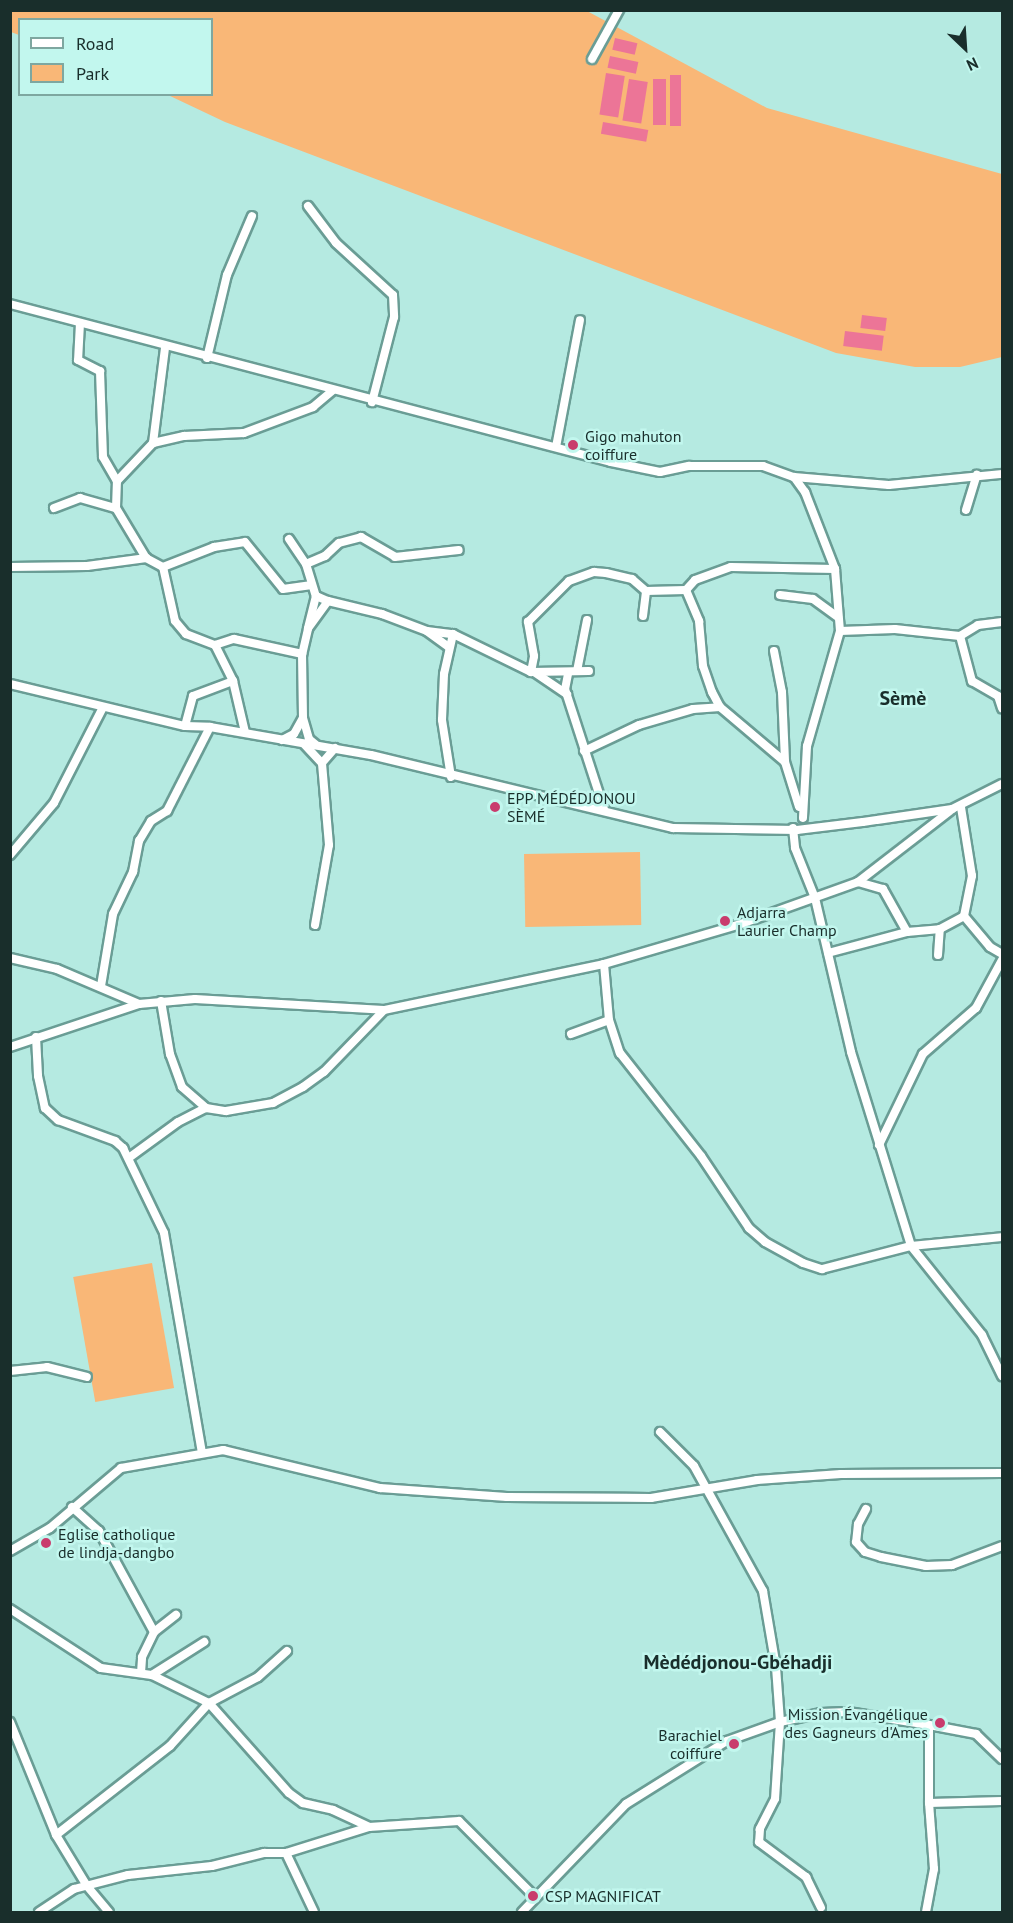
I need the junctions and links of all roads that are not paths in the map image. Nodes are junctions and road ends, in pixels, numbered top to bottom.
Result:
1 (619, 10) edge
2 (592, 59) dead end
3 (308, 206) dead end
4 (252, 216) dead end
5 (10, 304) edge
6 (580, 320) dead end
7 (80, 323) junction
8 (165, 348) junction
9 (207, 358) junction
10 (333, 390) junction
11 (372, 402) junction
12 (153, 443) junction
13 (556, 447) junction
14 (1002, 474) edge
15 (977, 475) junction
16 (794, 477) junction
17 (117, 481) junction
18 (54, 508) dead end
19 (116, 508) junction
20 (966, 510) dead end
21 (289, 539) dead end
22 (459, 550) dead end
23 (146, 558) junction
24 (306, 564) junction
25 (10, 567) edge
26 (163, 567) junction
27 (834, 569) junction
28 (312, 585) junction
29 (686, 590) junction
30 (646, 591) junction
31 (780, 595) dead end
32 (316, 596) junction
33 (328, 601) junction
34 (644, 616) dead end
35 (837, 616) junction
36 (587, 620) dead end
37 (1002, 622) edge
38 (308, 629) junction
39 (427, 631) junction
40 (840, 631) junction
41 (453, 634) junction
42 (960, 636) junction
43 (214, 645) junction
44 (449, 648) junction
45 (774, 651) dead end
46 (302, 654) junction
47 (577, 671) junction
48 (589, 671) dead end
49 (533, 672) junction
50 (567, 674) junction
51 (233, 681) junction
52 (10, 684) edge
53 (567, 695) junction
54 (720, 707) junction
55 (1002, 708) edge
56 (102, 709) junction
57 (303, 718) junction
58 (184, 726) junction
59 (210, 727) junction
60 (245, 732) junction
61 (282, 740) junction
62 (304, 743) junction
63 (316, 745) junction
64 (335, 748) junction
65 (584, 751) junction
66 (785, 762) junction
67 (322, 763) junction
68 (450, 777) junction
69 (1002, 784) edge
70 (961, 807) junction
71 (604, 809) junction
72 (952, 809) junction
73 (803, 818) junction
74 (795, 829) junction
75 (10, 855) edge
76 (879, 869) junction
77 (858, 882) junction
78 (883, 889) junction
79 (815, 898) junction
80 (964, 916) junction
81 (315, 925) dead end
82 (940, 929) junction
83 (907, 932) junction
84 (828, 953) junction
85 (1002, 954) edge
86 (938, 955) dead end
87 (10, 958) edge
88 (1002, 960) edge
89 (604, 964) junction
90 (101, 986) junction
91 (161, 1001) junction
92 (139, 1004) junction
93 (384, 1010) junction
94 (609, 1020) junction
95 (571, 1034) dead end
96 (36, 1037) junction
97 (10, 1047) edge
98 (206, 1108) junction
99 (879, 1145) junction
100 (130, 1157) junction
101 (1002, 1237) edge
102 (911, 1246) junction
103 (10, 1371) edge
104 (1002, 1376) edge
105 (87, 1377) dead end
106 (660, 1431) dead end
107 (202, 1453) junction
108 (1002, 1473) edge
109 (705, 1486) junction
110 (72, 1507) junction
111 (866, 1509) dead end
112 (1002, 1546) edge
113 (10, 1551) edge
114 (10, 1609) edge
115 (176, 1615) dead end
116 (154, 1632) junction
117 (204, 1642) dead end
118 (287, 1651) dead end
119 (141, 1673) junction
120 (152, 1675) junction
121 (209, 1703) junction
122 (10, 1722) edge
123 (780, 1722) junction
124 (929, 1725) junction
125 (1002, 1759) edge
126 (1002, 1801) edge
127 (929, 1803) junction
128 (369, 1827) junction
129 (56, 1835) junction
130 (286, 1853) junction
131 (87, 1886) junction
132 (535, 1897) junction
133 (821, 1908) dead end
134 (39, 1912) edge
135 (109, 1912) edge
136 (314, 1912) edge
137 (522, 1912) edge
138 (926, 1912) edge

1 - 2 street
3 - 11 street
4 - 9 street
5 - 7 street
6 - 13 street
7 - 8 street
7 - 17 street
8 - 9 street
8 - 12 street
9 - 10 street
10 - 11 street
10 - 12 street
11 - 13 street
12 - 17 street
13 - 16 street
14 - 15 street
15 - 16 street
15 - 20 street
16 - 27 street
17 - 19 street
18 - 19 street
19 - 23 street
21 - 24 street
22 - 24 street
23 - 25 street
23 - 26 street
24 - 28 street
26 - 28 street
26 - 43 street
27 - 29 street
27 - 35 street
28 - 32 street
29 - 30 street
29 - 54 street
30 - 34 street
30 - 49 street
31 - 35 street
32 - 33 street
32 - 38 street
33 - 38 street
33 - 39 street
35 - 40 street
36 - 47 street
37 - 42 street
38 - 46 street
39 - 41 street
39 - 44 street
40 - 42 street
40 - 73 street
41 - 44 street
41 - 49 street
42 - 55 street
43 - 46 street
43 - 51 street
44 - 68 street
45 - 66 street
46 - 57 street
47 - 48 street
47 - 50 street
49 - 50 street
49 - 53 street
50 - 53 street
51 - 58 street
51 - 60 street
52 - 56 street
53 - 65 street
54 - 65 street
54 - 66 street
56 - 58 street
56 - 75 street
57 - 61 street
57 - 63 street
58 - 59 street
59 - 60 street
59 - 90 street
60 - 61 street
61 - 62 street
62 - 63 street
62 - 67 street
63 - 64 street
64 - 67 street
64 - 68 street
65 - 71 street
66 - 73 street
67 - 81 street
68 - 71 street
69 - 70 street
70 - 72 street
70 - 80 street
71 - 74 street
72 - 74 street
72 - 76 street
73 - 74 street
74 - 79 street
76 - 77 street
76 - 78 street
77 - 78 street
77 - 79 street
78 - 83 street
79 - 84 street
79 - 89 street
80 - 82 street
80 - 85 street
82 - 83 street
82 - 86 street
83 - 84 street
84 - 99 street
87 - 90 street
88 - 99 street
89 - 93 street
89 - 94 street
90 - 92 street
91 - 92 street
91 - 93 street
91 - 98 street
92 - 96 street
93 - 98 street
94 - 95 street
94 - 102 street
96 - 97 street
96 - 100 street
98 - 100 street
99 - 102 street
100 - 107 street
101 - 102 street
102 - 104 street
103 - 105 street
106 - 109 street
107 - 109 street
107 - 110 street
108 - 109 street
109 - 123 street
110 - 113 street
110 - 116 street
111 - 112 street
114 - 119 street
115 - 116 street
116 - 119 street
117 - 120 street
118 - 121 street
119 - 120 street
120 - 121 street
121 - 128 street
121 - 129 street
122 - 129 street
123 - 124 street
123 - 132 street
123 - 133 street
124 - 125 street
124 - 127 street
126 - 127 street
127 - 138 street
128 - 130 street
128 - 132 street
129 - 131 street
130 - 131 street
130 - 136 street
131 - 134 street
131 - 135 street
132 - 137 street

